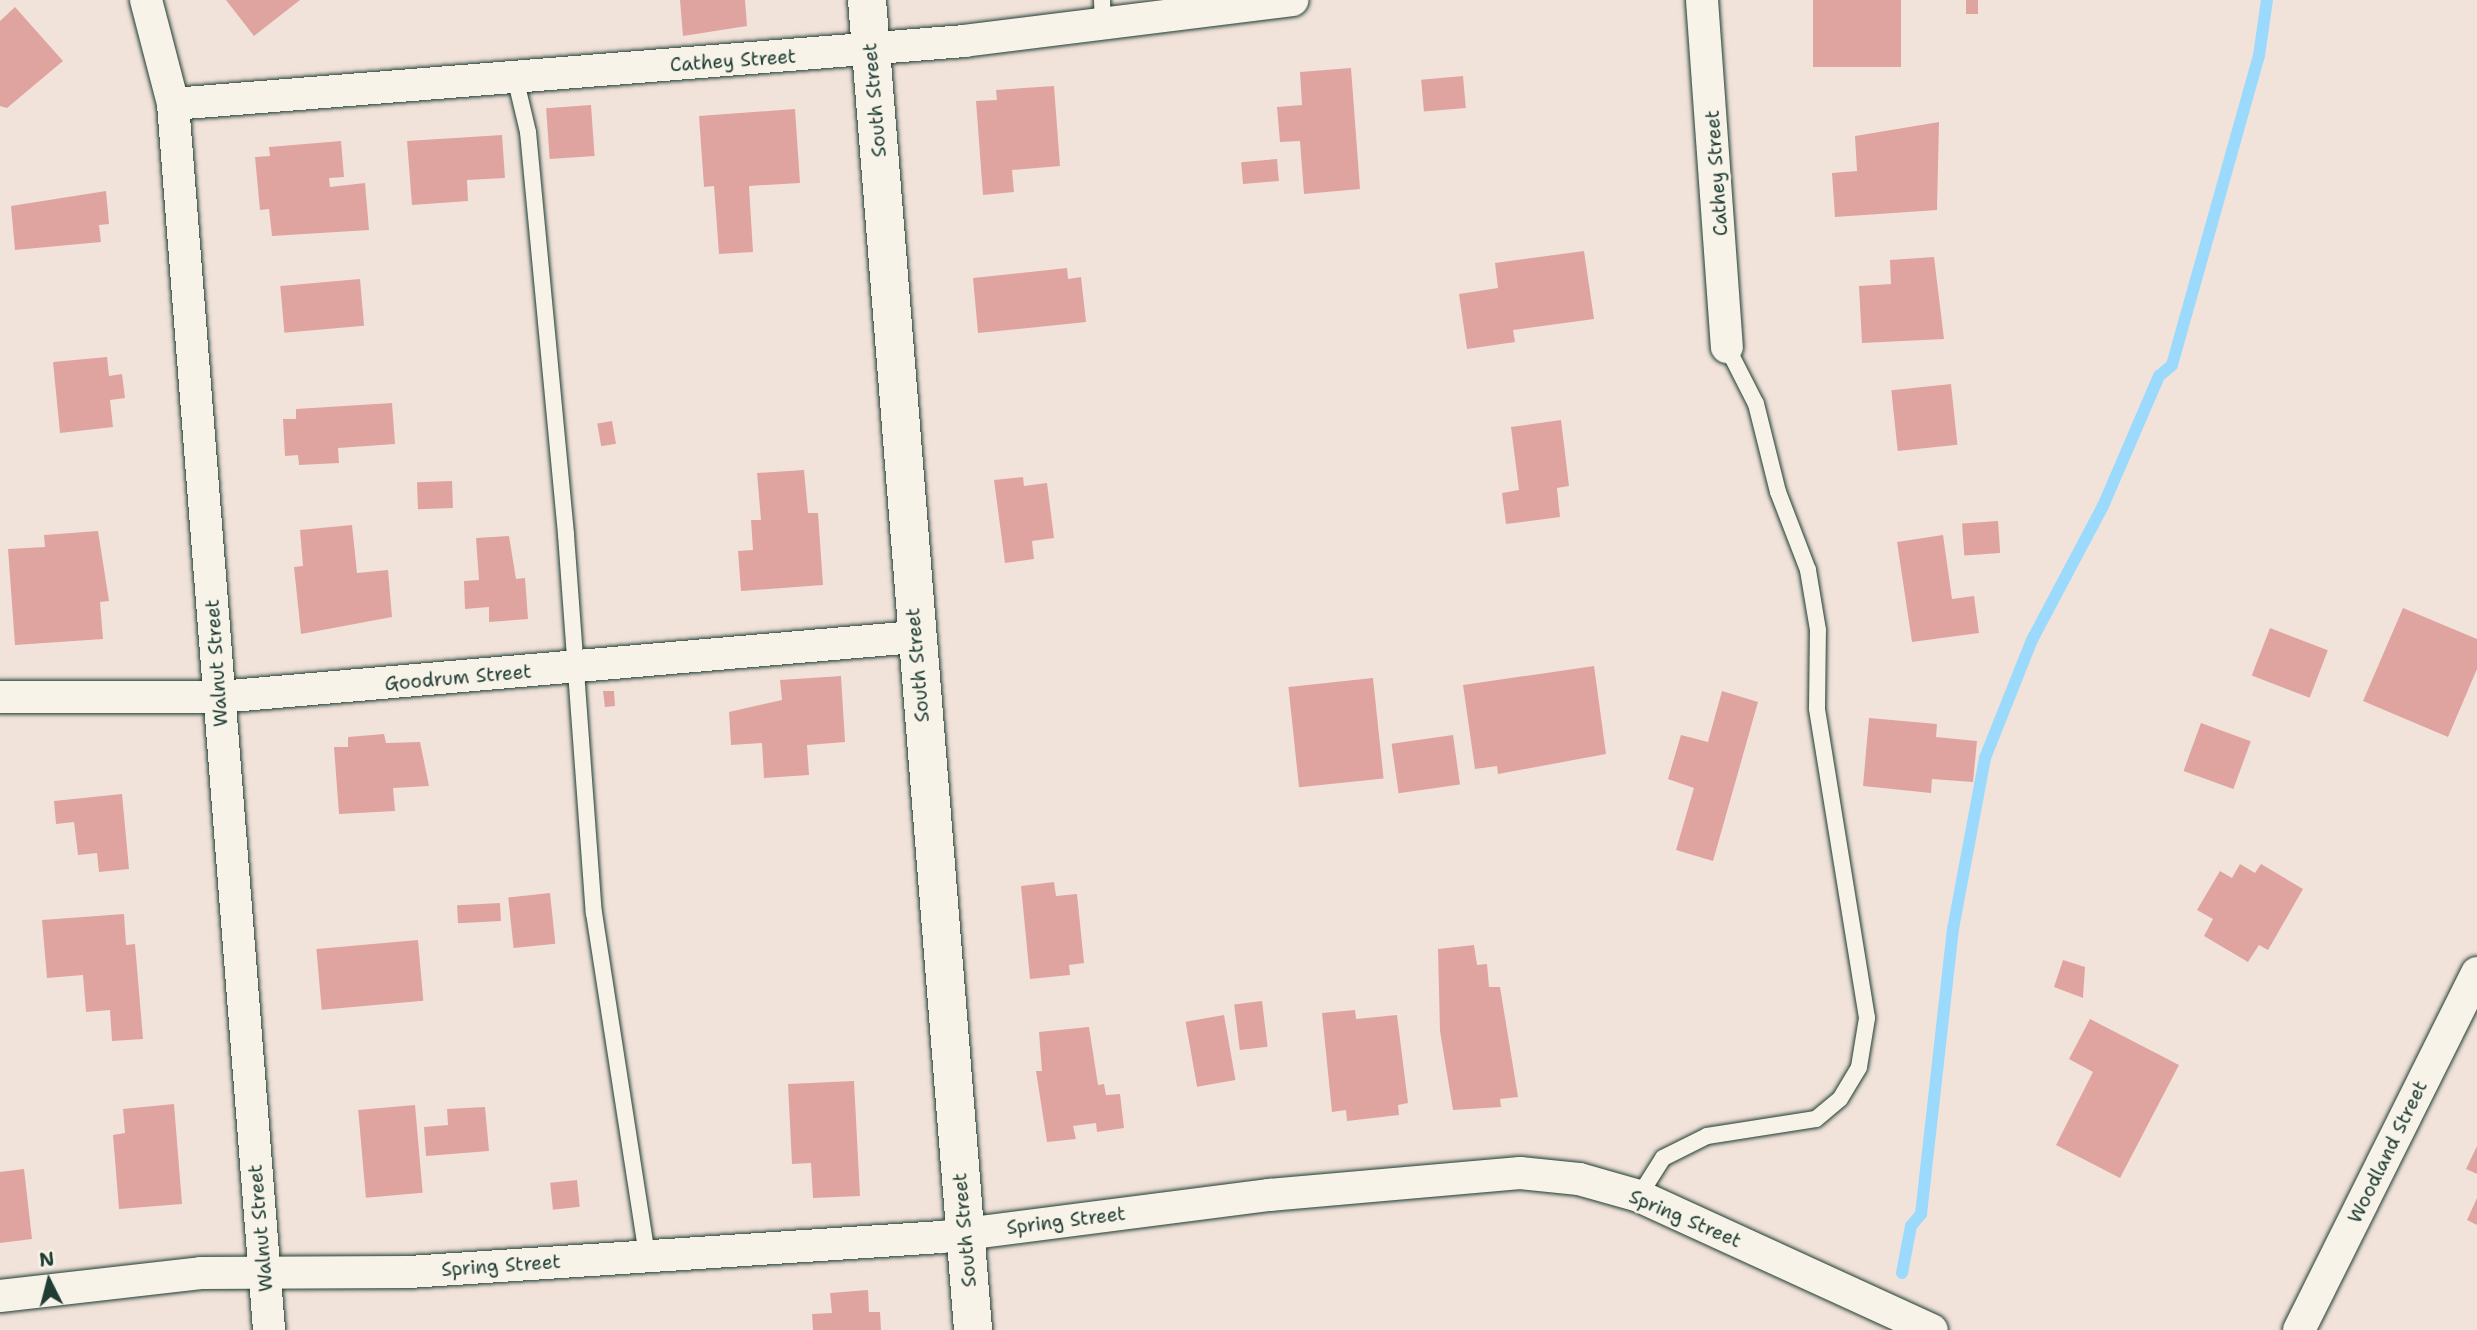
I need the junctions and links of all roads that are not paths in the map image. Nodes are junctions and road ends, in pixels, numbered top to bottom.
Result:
1 (146, 0) edge
2 (867, 0) edge
3 (1292, 0) edge
4 (1702, 0) edge
5 (1103, 12) edge
6 (870, 50) junction
7 (515, 77) junction
8 (173, 104) junction
9 (1727, 347) joint
10 (915, 637) junction
11 (572, 668) junction
12 (0, 697) edge
13 (219, 697) junction
14 (2477, 973) edge
15 (1639, 1196) junction
16 (966, 1234) junction
17 (647, 1256) junction
18 (264, 1275) junction
19 (0, 1296) edge
20 (269, 1330) edge
21 (973, 1330) edge
22 (1933, 1330) edge
23 (2299, 1330) edge

1 - 8 street, Walnut Street
2 - 6 street, South Street
3 - 5 street, Cathey Street
4 - 9 street, Cathey Street
5 - 6 street, Cathey Street
6 - 7 street, Cathey Street
6 - 10 street, South Street
7 - 8 street, Cathey Street
7 - 11 lane
8 - 13 street, Walnut Street
9 - 15 lane
10 - 11 street, Goodrum Street
10 - 16 street, South Street
11 - 13 street, Goodrum Street
11 - 17 lane
12 - 13 street, Goodrum Street
13 - 18 street, Walnut Street
14 - 23 street, Woodland Street
15 - 16 street, Spring Street
15 - 22 street, Spring Street
16 - 17 street, Spring Street
16 - 21 street, South Street
17 - 18 street, Spring Street
18 - 19 street, Spring Street
18 - 20 street, Walnut Street

